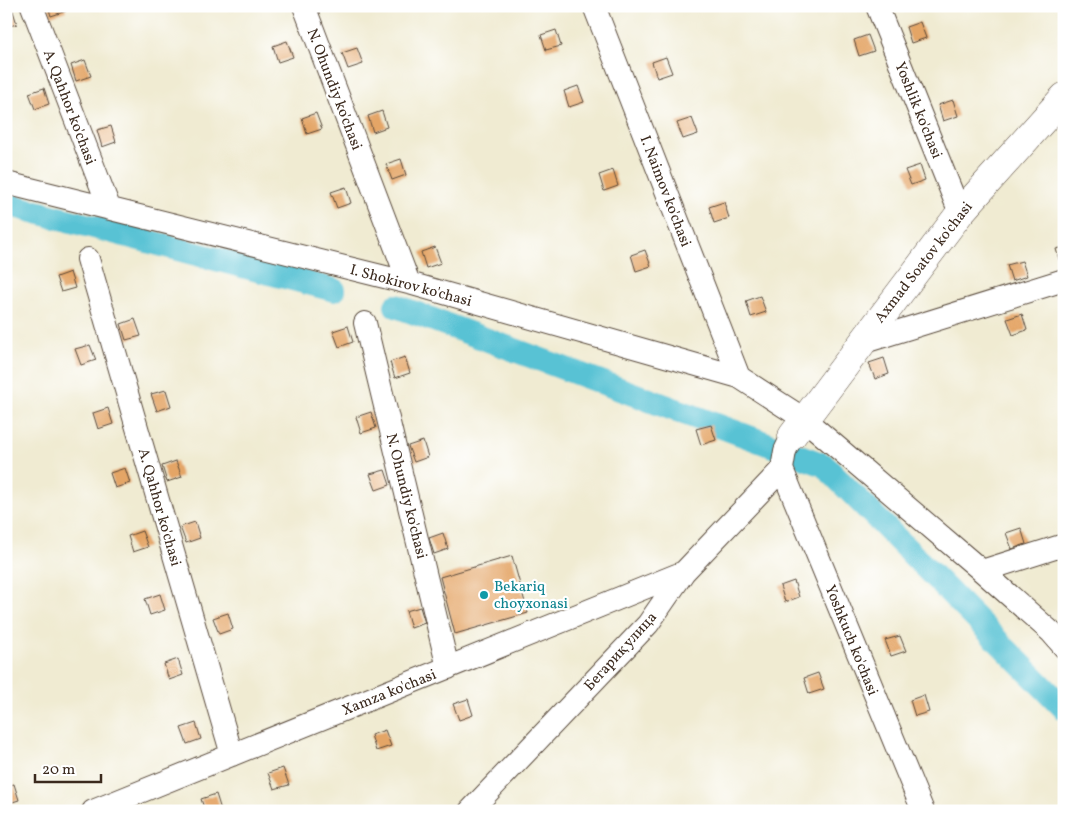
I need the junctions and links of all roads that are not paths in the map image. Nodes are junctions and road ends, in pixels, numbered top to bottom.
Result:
1 (32, 6) edge
2 (304, 6) edge
3 (594, 6) edge
4 (878, 6) edge
5 (1064, 97) edge
6 (6, 183) edge
7 (109, 207) junction
8 (960, 213) junction
9 (88, 259) dead end
10 (1064, 280) edge
11 (409, 284) junction
12 (365, 323) dead end
13 (861, 342) junction
14 (739, 377) junction
15 (791, 443) junction
16 (1064, 545) edge
17 (982, 571) junction
18 (684, 572) junction
19 (1064, 647) edge
20 (448, 668) junction
21 (232, 756) junction
22 (93, 811) edge
23 (470, 811) edge
24 (923, 811) edge

1 - 7 street, A. Qahhor ko'chasi
2 - 11 street, N. Ohundiy ko'chasi
3 - 14 street, I. Naimov ko'chasi
4 - 8 street, Yoshlik ko'chasi
5 - 8 street, Axmad Soatov ko'chasi
6 - 7 street, I. Shokirov ko'chasi
7 - 11 street, I. Shokirov ko'chasi
8 - 13 street, Axmad Soatov ko'chasi
9 - 21 street, A. Qahhor ko'chasi
10 - 13 street
11 - 14 street, I. Shokirov ko'chasi
12 - 20 street, N. Ohundiy ko'chasi
13 - 15 street, Axmad Soatov ko'chasi
14 - 15 street, I. Shokirov ko'chasi
15 - 17 street, I. Shokirov ko'chasi
15 - 18 street, Бегариқ улица
15 - 24 street, Yoshkuch ko'chasi
16 - 17 street
17 - 19 street, I. Shokirov ko'chasi
18 - 20 street, Xamza ko'chasi
18 - 23 street, Бегариқ улица
20 - 21 street, Xamza ko'chasi
21 - 22 street, Xamza ko'chasi

